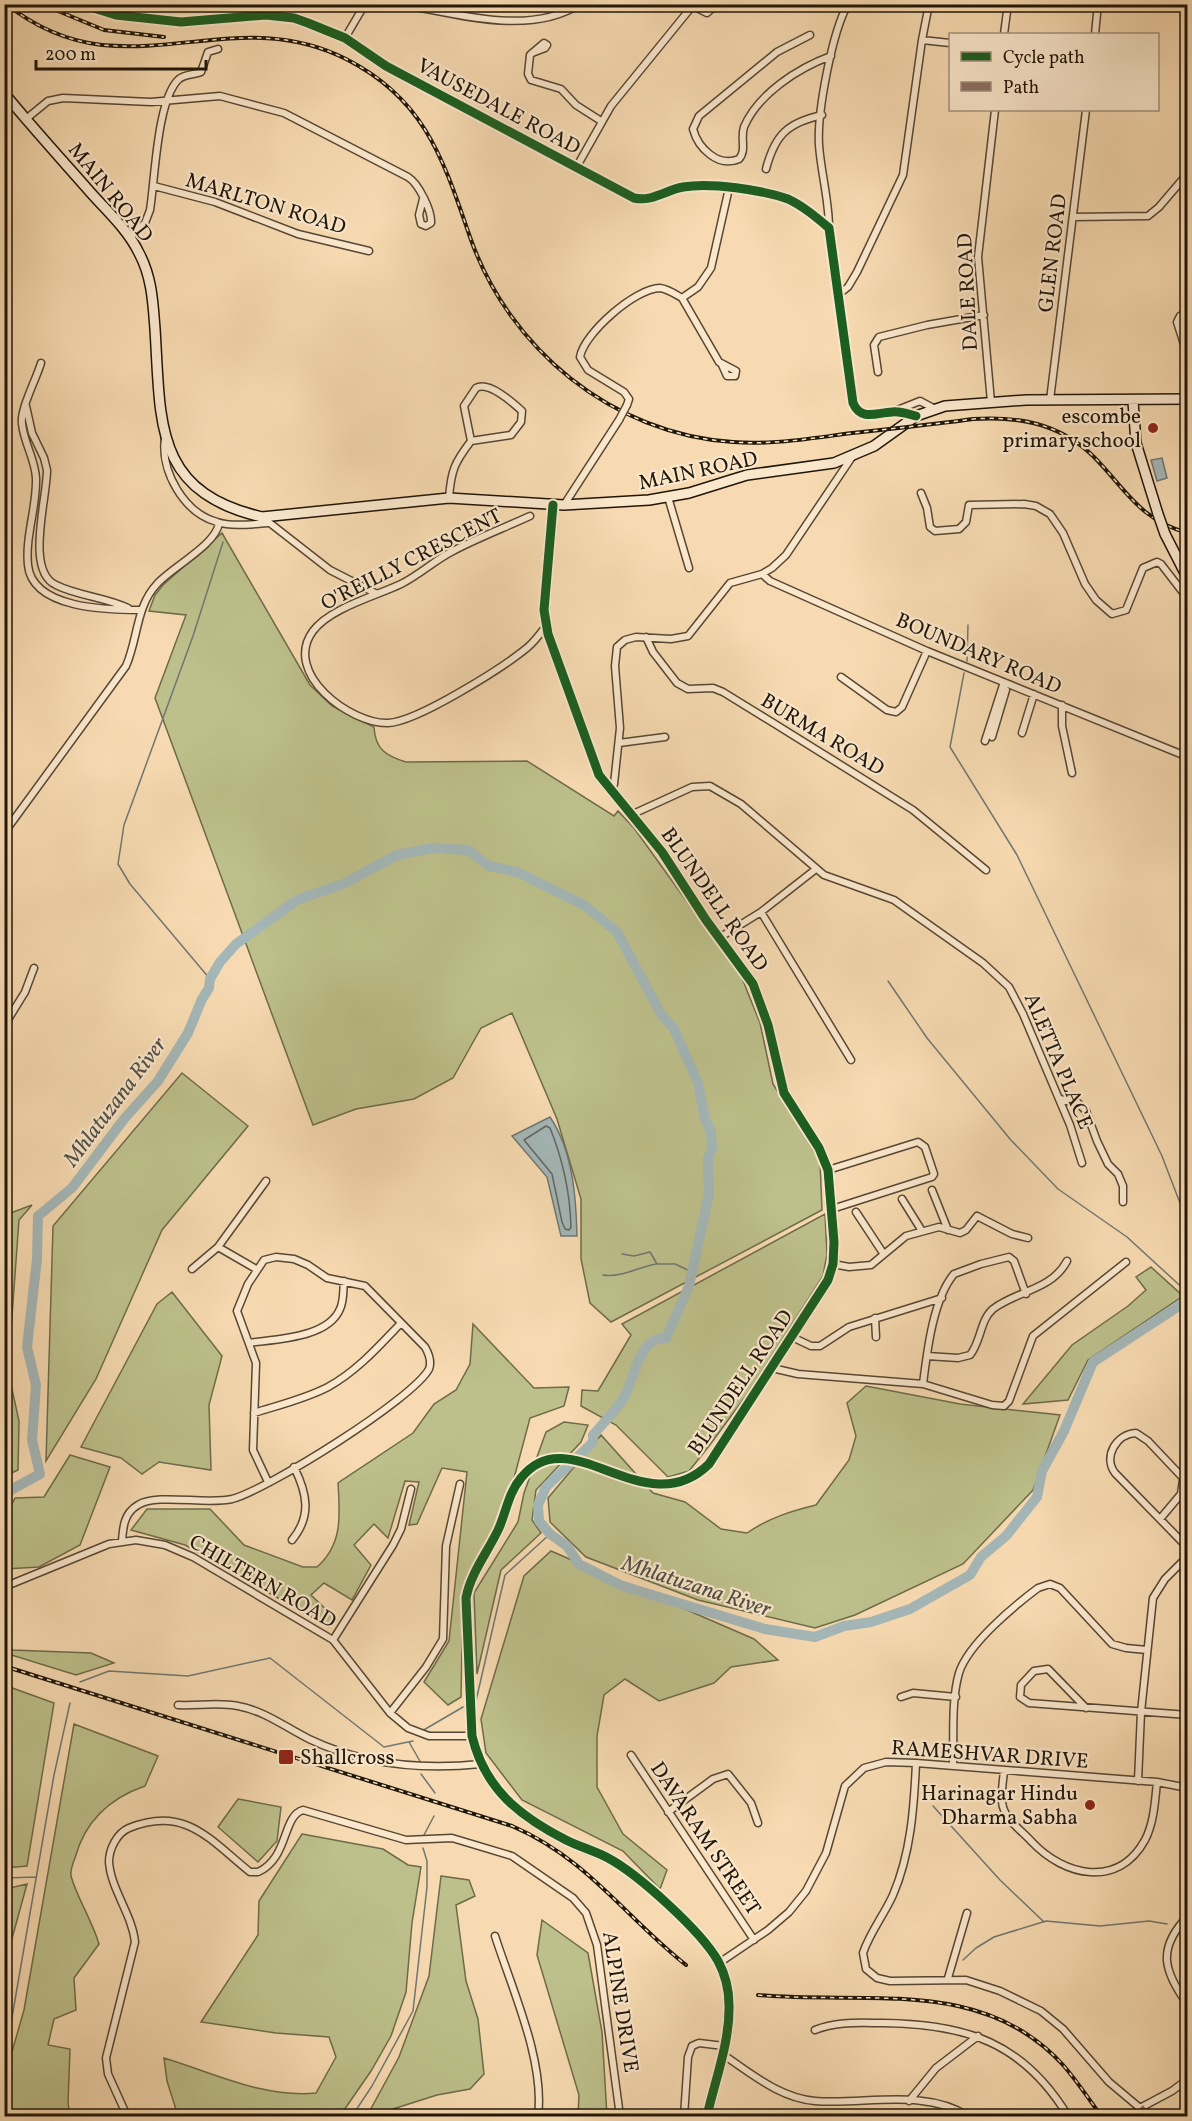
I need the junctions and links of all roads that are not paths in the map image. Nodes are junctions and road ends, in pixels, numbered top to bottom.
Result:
1 (81, 4) edge
2 (365, 4) edge
3 (399, 4) edge
4 (580, 4) edge
5 (717, 4) edge
6 (848, 4) edge
7 (929, 4) edge
8 (1008, 4) edge
9 (1098, 4) edge
10 (1181, 4) edge
11 (694, 5) edge
12 (1188, 13) edge
13 (1004, 33) edge
14 (1095, 33) edge
15 (810, 35) dead end
16 (345, 38) junction
17 (922, 40) junction
18 (949, 43) edge
19 (218, 49) dead end
20 (532, 53) dead end
21 (831, 56) junction
22 (4, 93) edge
23 (164, 102) junction
24 (995, 111) edge
25 (1086, 111) edge
26 (822, 115) junction
27 (26, 119) junction
28 (601, 121) junction
29 (576, 168) junction
30 (766, 169) dead end
31 (1188, 173) edge
32 (154, 186) junction
33 (729, 189) junction
34 (423, 199) dead end
35 (1073, 217) junction
36 (829, 228) junction
37 (130, 237) junction
38 (369, 251) dead end
39 (839, 294) junction
40 (682, 298) junction
41 (1188, 312) edge
42 (984, 315) junction
43 (1188, 357) edge
44 (41, 363) dead end
45 (722, 365) dead end
46 (878, 372) dead end
47 (1188, 399) edge
48 (1050, 400) junction
49 (1133, 401) junction
50 (991, 402) junction
51 (26, 406) junction
52 (934, 409) junction
53 (895, 411) junction
54 (916, 416) junction
55 (165, 438) junction
56 (471, 441) junction
57 (852, 457) junction
58 (921, 494) dead end
59 (668, 497) junction
60 (449, 498) junction
61 (553, 505) junction
62 (564, 505) junction
63 (530, 516) dead end
64 (265, 520) junction
65 (219, 523) junction
66 (689, 568) dead end
67 (762, 574) junction
68 (1188, 579) edge
69 (377, 594) junction
70 (1188, 599) edge
71 (131, 610) junction
72 (141, 610) junction
73 (546, 626) junction
74 (646, 637) junction
75 (927, 651) junction
76 (841, 678) dead end
77 (1006, 683) junction
78 (1034, 694) junction
79 (1062, 705) junction
80 (1022, 733) dead end
81 (665, 737) dead end
82 (992, 737) dead end
83 (985, 741) dead end
84 (619, 743) junction
85 (1188, 757) edge
86 (1072, 773) dead end
87 (610, 790) junction
88 (633, 814) junction
89 (5, 833) edge
90 (816, 869) junction
91 (986, 870) dead end
92 (761, 912) junction
93 (719, 938) junction
94 (34, 968) dead end
95 (4, 1026) edge
96 (851, 1060) dead end
97 (1060, 1099) junction
98 (1082, 1162) dead end
99 (828, 1170) junction
100 (266, 1181) dead end
101 (932, 1190) dead end
102 (902, 1199) dead end
103 (1123, 1202) dead end
104 (832, 1209) junction
105 (856, 1212) dead end
106 (948, 1230) junction
107 (922, 1231) junction
108 (1028, 1238) dead end
109 (218, 1247) junction
110 (883, 1253) junction
111 (1067, 1261) dead end
112 (1126, 1262) dead end
113 (833, 1264) junction
114 (192, 1269) dead end
115 (256, 1269) junction
116 (344, 1281) junction
117 (1026, 1294) junction
118 (942, 1298) junction
119 (875, 1318) junction
120 (401, 1323) junction
121 (792, 1337) junction
122 (876, 1337) dead end
123 (249, 1343) junction
124 (927, 1356) junction
125 (772, 1368) junction
126 (923, 1384) junction
127 (254, 1413) junction
128 (1188, 1444) edge
129 (294, 1467) junction
130 (1184, 1479) junction
131 (268, 1482) junction
132 (460, 1484) dead end
133 (411, 1489) dead end
134 (1160, 1519) junction
135 (292, 1540) dead end
136 (122, 1541) junction
137 (1188, 1548) edge
138 (1188, 1556) edge
139 (4, 1587) edge
140 (333, 1640) junction
141 (1147, 1650) junction
142 (901, 1697) dead end
143 (956, 1697) junction
144 (178, 1705) dead end
145 (1086, 1708) junction
146 (1141, 1712) junction
147 (390, 1713) junction
148 (1188, 1716) edge
149 (472, 1736) junction
150 (631, 1755) dead end
151 (916, 1762) junction
152 (481, 1764) junction
153 (953, 1766) junction
154 (1004, 1771) junction
155 (1138, 1781) junction
156 (1157, 1782) junction
157 (1188, 1788) edge
158 (668, 1812) junction
159 (758, 1823) dead end
160 (967, 1913) dead end
161 (1188, 1917) edge
162 (495, 1936) dead end
163 (754, 1940) junction
164 (719, 1963) junction
165 (948, 1978) junction
166 (1188, 2005) edge
167 (815, 2030) dead end
168 (978, 2036) junction
169 (723, 2050) junction
170 (1188, 2079) edge
171 (909, 2101) junction
172 (127, 2116) edge
173 (537, 2116) edge
174 (620, 2116) edge
175 (684, 2116) edge
176 (706, 2116) edge
177 (968, 2116) edge
178 (1068, 2116) edge

1 - 16 street, VAUSEDALE ROAD
2 - 16 street
3 - 4 street
5 - 11 street
6 - 21 street
7 - 17 street
8 - 13 street
9 - 14 street
10 - 12 street
11 - 28 street
15 - 21 street
16 - 29 street, VAUSEDALE ROAD
17 - 18 street
17 - 39 street
19 - 23 street
20 - 28 street
21 - 26 street
22 - 27 street, MAIN ROAD
23 - 27 street
23 - 32 street
23 - 34 street
24 - 42 street, DALE ROAD
25 - 35 street, GLEN ROAD
26 - 30 street
26 - 36 street
27 - 37 street, MAIN ROAD
28 - 29 street
29 - 33 street, VAUSEDALE ROAD
31 - 35 street
32 - 37 street
32 - 38 street, MARLTON ROAD
33 - 36 street, VAUSEDALE ROAD
33 - 40 street
35 - 48 street, GLEN ROAD
36 - 39 street
37 - 55 street, MAIN ROAD
39 - 53 street
40 - 45 street
40 - 62 street, bridge
41 - 43 street
42 - 46 street
42 - 50 street, DALE ROAD
44 - 51 street
47 - 49 street, MAIN ROAD
48 - 49 street, MAIN ROAD
48 - 50 street, MAIN ROAD
49 - 68 street, bridge
50 - 52 street, MAIN ROAD
51 - 71 street
51 - 71 street
52 - 53 street
52 - 54 street, MAIN ROAD
53 - 54 street
54 - 57 street, MAIN ROAD
55 - 64 street, MAIN ROAD
55 - 65 street, MAIN ROAD
56 - 56 street
56 - 60 street
57 - 59 street, MAIN ROAD
57 - 67 street
58 - 70 street
59 - 62 street, MAIN ROAD
59 - 66 street
60 - 61 street, MAIN ROAD
60 - 64 street, MAIN ROAD
61 - 62 street, MAIN ROAD
61 - 73 street, BLUNDELL ROAD
63 - 69 street, O'REILLY CRESCENT
64 - 65 street, MAIN ROAD
64 - 69 street
65 - 72 street
67 - 74 street
67 - 75 street, BOUNDARY ROAD
69 - 73 street, O'REILLY CRESCENT
71 - 72 street
72 - 89 street
73 - 87 street, BLUNDELL ROAD
74 - 84 street
74 - 91 street, BURMA ROAD
75 - 76 street
75 - 77 street, BOUNDARY ROAD
77 - 78 street, BOUNDARY ROAD
77 - 82 street
77 - 83 street
78 - 79 street, BOUNDARY ROAD
78 - 80 street
79 - 85 street, BOUNDARY ROAD
79 - 86 street
81 - 84 street
84 - 87 street
87 - 88 street, BLUNDELL ROAD
88 - 90 street, ALETTA PLACE
88 - 93 street, BLUNDELL ROAD
90 - 92 street
90 - 97 street, ALETTA PLACE
92 - 93 street
92 - 96 street
93 - 99 street, BLUNDELL ROAD
94 - 95 street
97 - 98 street, ALETTA PLACE
97 - 103 street
99 - 104 street, BLUNDELL ROAD
99 - 104 street
100 - 109 street
101 - 106 street
102 - 107 street
104 - 113 street, BLUNDELL ROAD
105 - 110 street
106 - 107 street
106 - 108 street
107 - 110 street
109 - 114 street
109 - 115 street
110 - 113 street
111 - 117 street
112 - 126 street
113 - 121 street, BLUNDELL ROAD
115 - 116 street
115 - 123 street
116 - 120 street
116 - 123 street
117 - 118 street
117 - 124 street
118 - 119 street
118 - 124 street
119 - 121 street
119 - 122 street
120 - 127 street
120 - 129 street
121 - 125 street, BLUNDELL ROAD
123 - 127 street
124 - 126 street
125 - 126 street
125 - 149 street, BLUNDELL ROAD
127 - 131 street
128 - 130 street
129 - 131 street
129 - 135 street
130 - 134 street
130 - 134 street
131 - 136 street
132 - 147 street
133 - 140 street
134 - 137 street
136 - 139 street, CHILTERN ROAD
136 - 140 street, CHILTERN ROAD
138 - 141 street
140 - 147 street, CHILTERN ROAD
141 - 143 street
141 - 146 street
142 - 143 street
143 - 153 street
144 - 152 street
145 - 145 street
145 - 146 street
146 - 148 street
146 - 155 street
147 - 149 street, CHILTERN ROAD
149 - 152 street
150 - 158 street, DAVARAM STREET
151 - 153 street, RAMESHVAR DRIVE
151 - 163 street, RAMESHVAR DRIVE
151 - 165 street
152 - 164 street
153 - 154 street, RAMESHVAR DRIVE
154 - 155 street, RAMESHVAR DRIVE
154 - 156 street
155 - 156 street, RAMESHVAR DRIVE
156 - 157 street, RAMESHVAR DRIVE
158 - 159 street
158 - 163 street, DAVARAM STREET
160 - 165 street
161 - 166 street
162 - 173 street
163 - 164 street, RAMESHVAR DRIVE
164 - 169 street
165 - 170 street
167 - 168 street
168 - 171 street
168 - 178 street
169 - 171 street
169 - 175 street
169 - 176 street
171 - 177 street
172 - 174 street, ALPINE DRIVE

